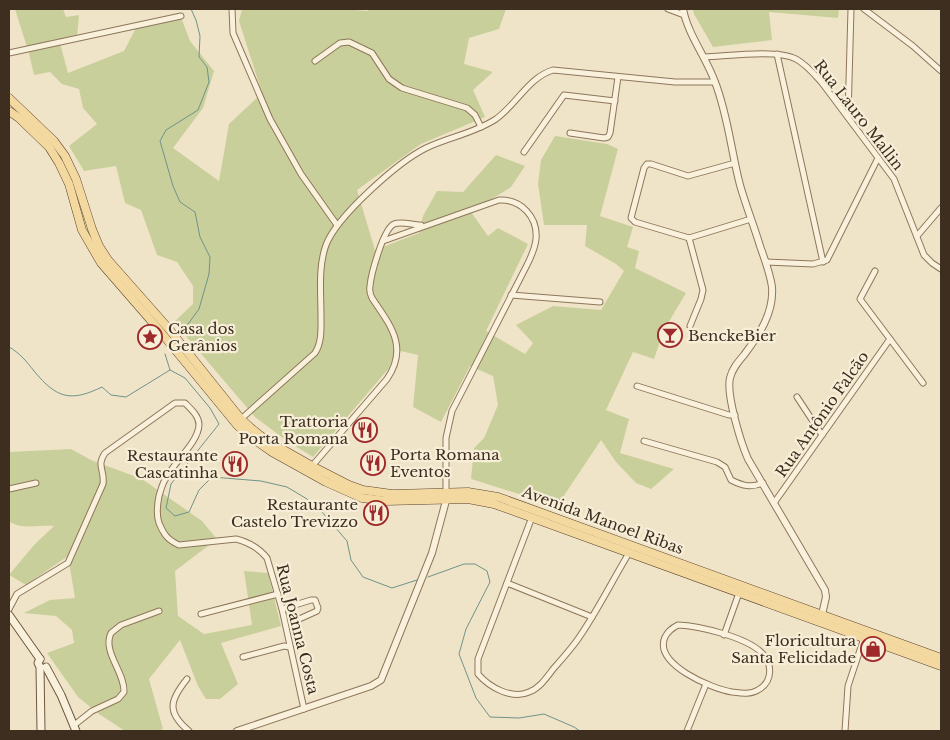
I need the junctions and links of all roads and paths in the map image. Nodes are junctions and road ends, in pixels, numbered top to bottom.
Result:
1 (232, 9) edge
2 (668, 9) edge
3 (850, 9) edge
4 (864, 9) edge
5 (684, 12) edge
6 (181, 16) dead end
7 (9, 53) edge
8 (777, 54) junction
9 (704, 58) junction
10 (315, 61) dead end
11 (941, 71) edge
12 (616, 77) junction
13 (715, 82) junction
14 (9, 98) edge
15 (613, 101) junction
16 (9, 111) edge
17 (848, 117) junction
18 (481, 127) junction
19 (570, 133) dead end
20 (524, 152) dead end
21 (878, 158) junction
22 (735, 163) junction
23 (941, 208) edge
24 (751, 219) junction
25 (337, 225) junction
26 (426, 225) junction
27 (917, 236) junction
28 (689, 238) junction
29 (383, 240) junction
30 (766, 262) junction
31 (823, 262) junction
32 (941, 269) edge
33 (875, 271) dead end
34 (511, 295) junction
35 (600, 302) dead end
36 (158, 322) junction
37 (690, 326) dead end
38 (169, 329) junction
39 (160, 331) junction
40 (890, 339) junction
41 (923, 383) dead end
42 (637, 386) dead end
43 (797, 398) dead end
44 (735, 415) junction
45 (239, 422) junction
46 (822, 435) junction
47 (644, 441) dead end
48 (294, 465) junction
49 (312, 466) junction
50 (36, 483) dead end
51 (762, 483) junction
52 (9, 489) edge
53 (446, 495) junction
54 (774, 502) junction
55 (504, 507) junction
56 (524, 507) junction
57 (554, 517) junction
58 (532, 518) junction
59 (626, 544) junction
60 (616, 548) junction
61 (644, 550) junction
62 (629, 553) junction
63 (709, 582) junction
64 (732, 582) junction
65 (507, 583) junction
66 (739, 593) junction
67 (762, 593) junction
68 (278, 594) junction
69 (9, 609) edge
70 (282, 609) junction
71 (159, 611) dead end
72 (201, 614) dead end
73 (9, 615) edge
74 (592, 617) junction
75 (821, 618) junction
76 (297, 620) dead end
77 (724, 635) junction
78 (864, 638) junction
79 (290, 646) junction
80 (243, 658) dead end
81 (941, 658) edge
82 (42, 664) junction
83 (941, 666) edge
84 (187, 679) dead end
85 (706, 684) junction
86 (304, 709) junction
87 (74, 728) edge
88 (41, 731) edge
89 (189, 731) edge
90 (236, 731) edge
91 (687, 731) edge
92 (845, 731) edge

1 - 25 street
2 - 5 street
3 - 17 street
4 - 11 street
5 - 9 street
6 - 7 street
8 - 9 street, Rua Lauro Mallin
8 - 17 street, Rua Lauro Mallin
8 - 31 street
9 - 13 street
10 - 18 street
12 - 13 street
12 - 15 street
12 - 18 street
13 - 22 street
14 - 36 main road, Avenida Manoel Ribas
15 - 19 street
15 - 20 street
16 - 36 main road, Avenida Manoel Ribas
17 - 21 street, Rua Lauro Mallin
18 - 25 street
21 - 27 street, Rua Lauro Mallin
21 - 31 street
22 - 24 street
22 - 28 street
23 - 27 street
24 - 28 street
24 - 30 street
25 - 45 street
26 - 29 street
26 - 29 street
26 - 34 street
27 - 32 street, Rua Lauro Mallin
28 - 37 street
29 - 49 street
30 - 31 street
30 - 44 street
33 - 40 street
34 - 35 street
34 - 53 street
36 - 38 main road, Avenida Manoel Ribas
36 - 39 main road, Avenida Manoel Ribas
38 - 39 main road
38 - 45 main road, Avenida Manoel Ribas
39 - 45 main road, Avenida Manoel Ribas
40 - 41 street
40 - 46 street, Rua Antônio Falcão
42 - 44 street
43 - 46 street
44 - 51 street
45 - 48 main road, Avenida Manoel Ribas
45 - 49 main road, Avenida Manoel Ribas
46 - 54 street, Rua Antônio Falcão
47 - 51 street
48 - 49 main road
48 - 53 main road, Avenida Manoel Ribas
49 - 53 main road, Avenida Manoel Ribas
50 - 52 street
51 - 54 street
53 - 55 main road, Avenida Manoel Ribas
53 - 56 main road, Avenida Manoel Ribas
53 - 86 street
54 - 75 street
55 - 56 main road
55 - 58 main road, Avenida Manoel Ribas
56 - 57 main road, Avenida Manoel Ribas
57 - 58 main road
57 - 59 main road, Avenida Manoel Ribas
58 - 60 main road, Avenida Manoel Ribas
58 - 65 street
59 - 60 main road
59 - 61 main road, Avenida Manoel Ribas
60 - 62 main road, Avenida Manoel Ribas
61 - 62 main road
61 - 64 main road, Avenida Manoel Ribas
62 - 63 main road, Avenida Manoel Ribas
62 - 74 street
63 - 64 main road
63 - 66 main road, Avenida Manoel Ribas
64 - 67 main road, Avenida Manoel Ribas
65 - 74 street
65 - 74 street
66 - 67 main road
66 - 75 main road, Avenida Manoel Ribas
66 - 77 street
67 - 75 main road, Avenida Manoel Ribas
68 - 69 street, Rua Joanna Costa
68 - 70 street, Rua Joanna Costa
68 - 72 street
70 - 76 street
70 - 79 street, Rua Joanna Costa
71 - 87 street
73 - 82 main road
75 - 78 main road, Avenida Manoel Ribas
75 - 81 main road, Avenida Manoel Ribas
77 - 85 street
77 - 85 street
78 - 83 main road, Avenida Manoel Ribas
78 - 92 street
79 - 80 street
79 - 86 street, Rua Joanna Costa
82 - 87 main road
82 - 88 main road
84 - 89 street
85 - 91 street
86 - 90 street

